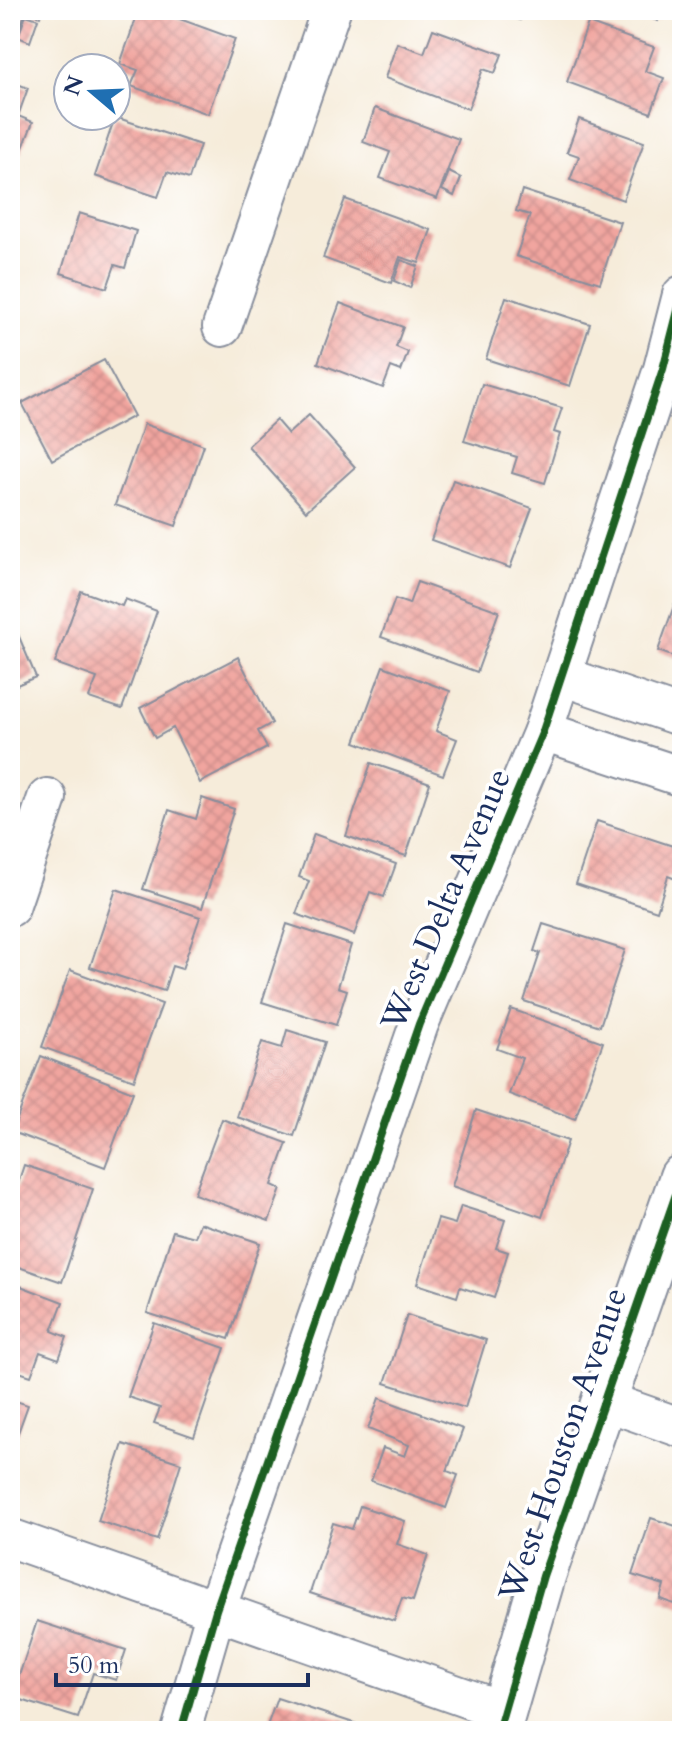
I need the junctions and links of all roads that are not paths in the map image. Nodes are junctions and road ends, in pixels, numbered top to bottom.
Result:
1 (331, 10) edge
2 (682, 295) edge
3 (222, 327) dead end
4 (562, 676) junction
5 (682, 717) edge
6 (543, 731) junction
7 (682, 777) edge
8 (47, 798) dead end
9 (10, 907) edge
10 (682, 1177) edge
11 (605, 1401) junction
12 (682, 1428) edge
13 (10, 1538) edge
14 (216, 1610) junction
15 (501, 1721) edge
16 (181, 1731) edge

1 - 3 street
2 - 4 street, West Delta Avenue
4 - 5 street
4 - 6 street, West Delta Avenue
6 - 7 street
6 - 14 street, West Delta Avenue
8 - 9 street
10 - 11 street, West Houston Avenue
11 - 12 street
11 - 15 street, West Houston Avenue
13 - 14 street
14 - 15 street
14 - 16 street, West Delta Avenue

